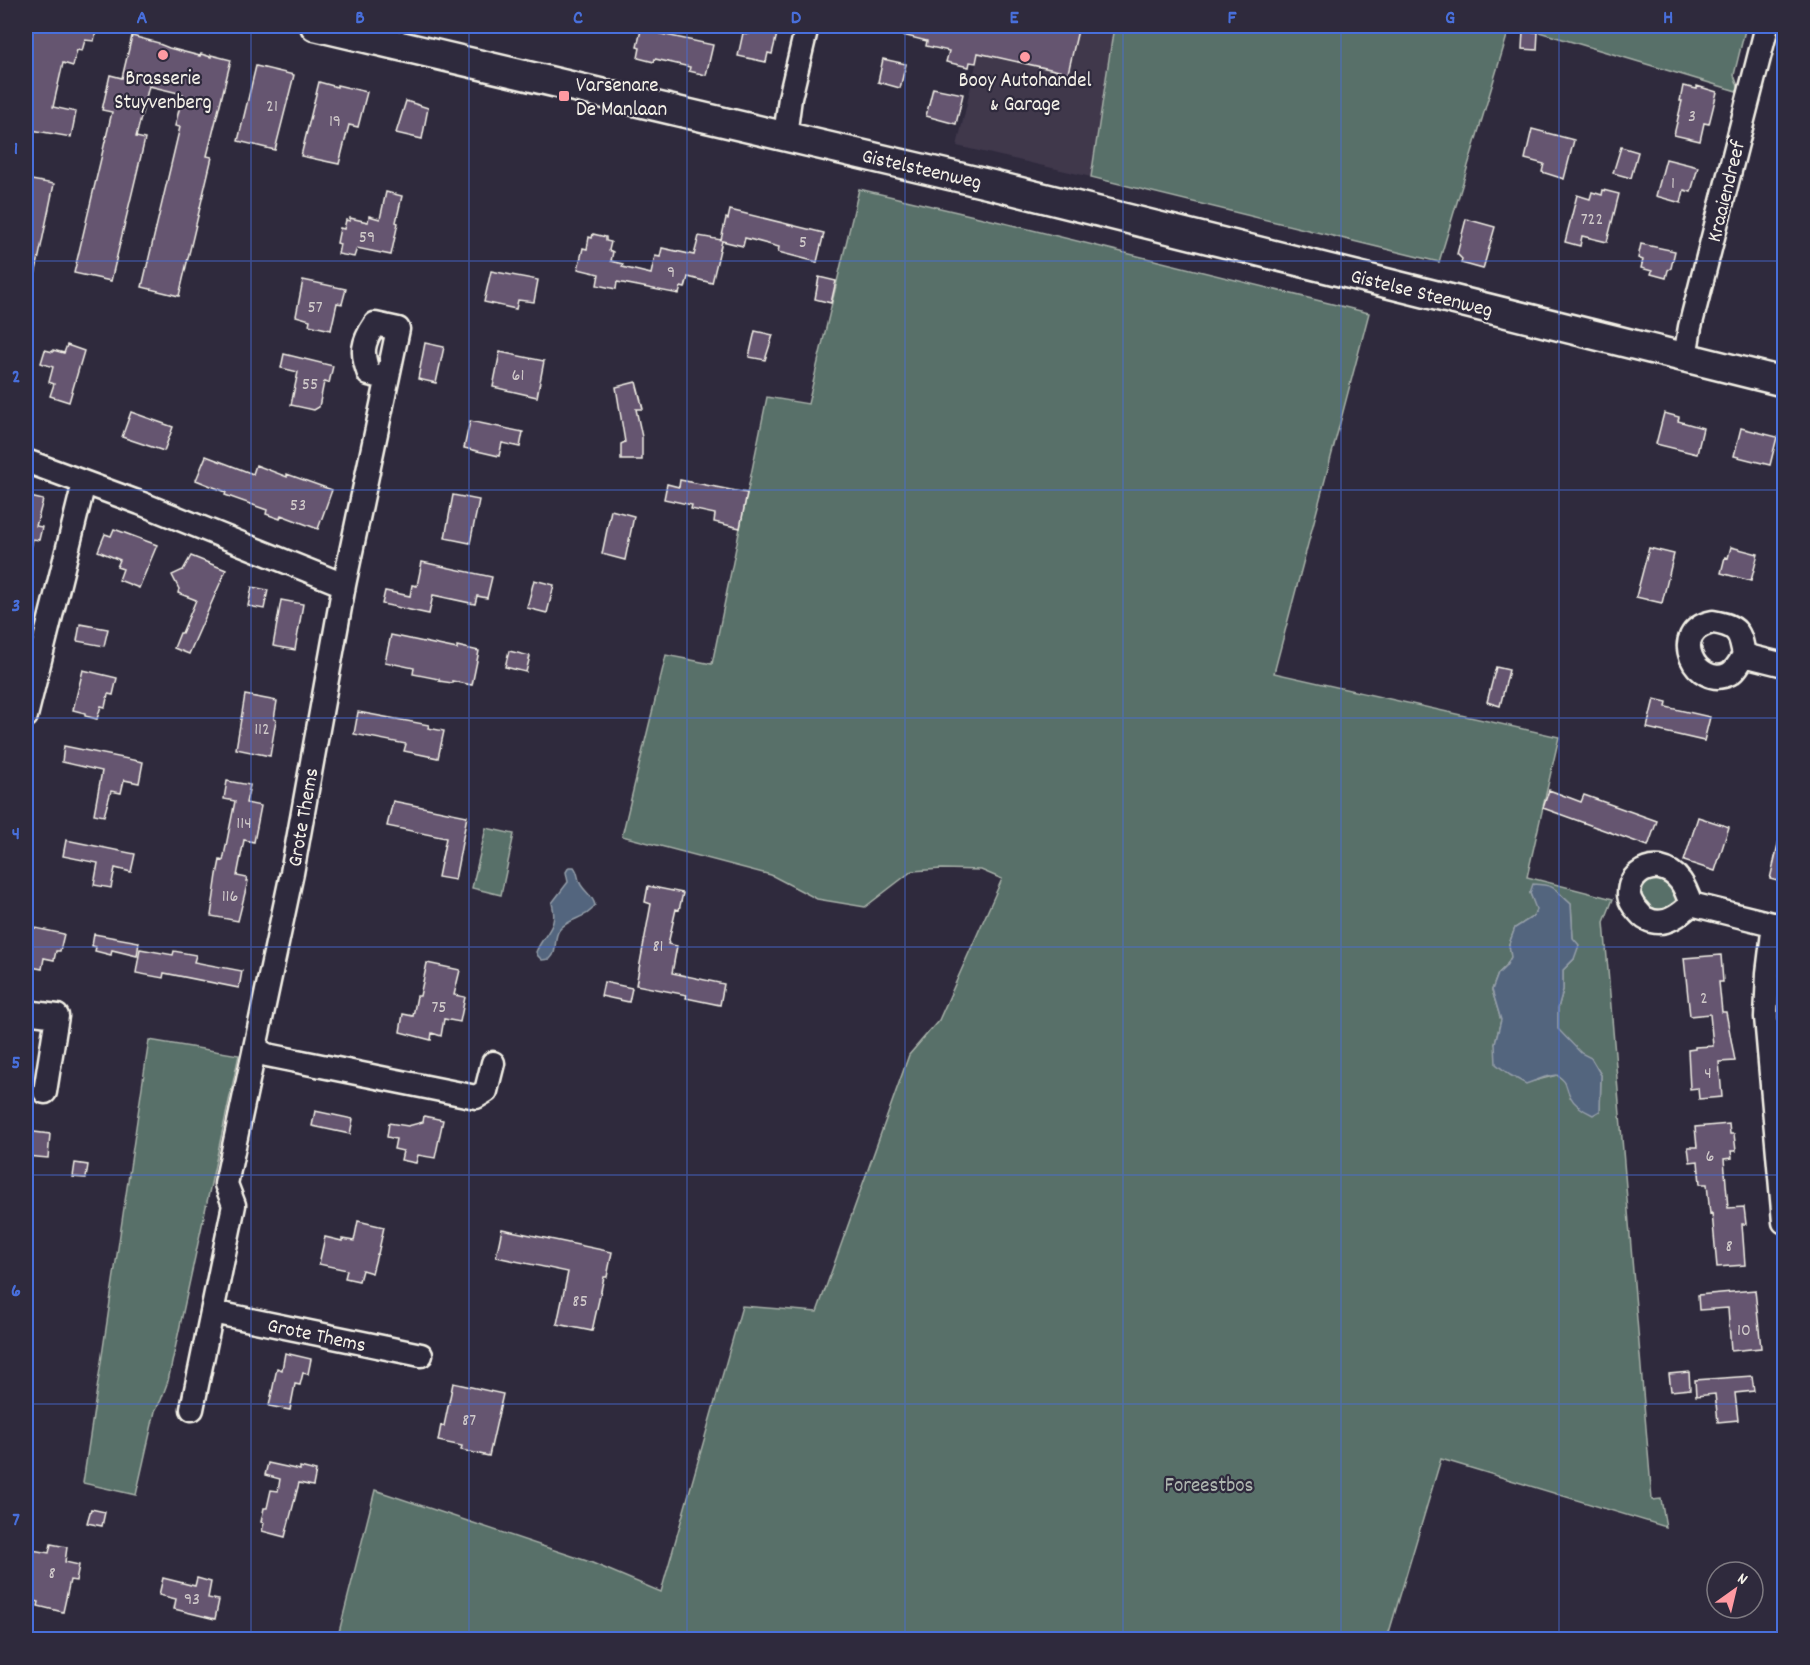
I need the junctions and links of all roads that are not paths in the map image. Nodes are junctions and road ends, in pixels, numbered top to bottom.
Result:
1 (318, 26) edge
2 (807, 26) edge
3 (1767, 26) edge
4 (785, 136) junction
5 (1059, 201) joint
6 (1685, 357) junction
7 (387, 378) dead end
8 (1785, 382) edge
9 (26, 461) edge
10 (84, 483) junction
11 (344, 585) junction
12 (1744, 655) dead end
13 (1785, 665) edge
14 (26, 717) edge
15 (1691, 904) dead end
16 (1779, 926) edge
17 (26, 1012) edge
18 (255, 1048) junction
19 (493, 1063) dead end
20 (45, 1092) dead end
21 (1783, 1188) edge
22 (1785, 1222) edge
23 (212, 1312) junction
24 (421, 1355) dead end
25 (192, 1409) dead end

1 - 4 main road, Gistelsteenweg
2 - 4 street
3 - 6 street, Kraaiendreef
4 - 5 main road, Gistelsteenweg
5 - 6 main road, Gistelse Steenweg
6 - 8 main road, Gistelse Steenweg
7 - 11 street, Grote Thems
9 - 10 street
10 - 11 street
10 - 14 street
11 - 18 street, Grote Thems
12 - 13 street
15 - 16 street
16 - 21 street
17 - 20 street
18 - 19 street
18 - 23 street, Grote Thems
21 - 22 street
23 - 24 street, Grote Thems
23 - 25 street, Grote Thems

